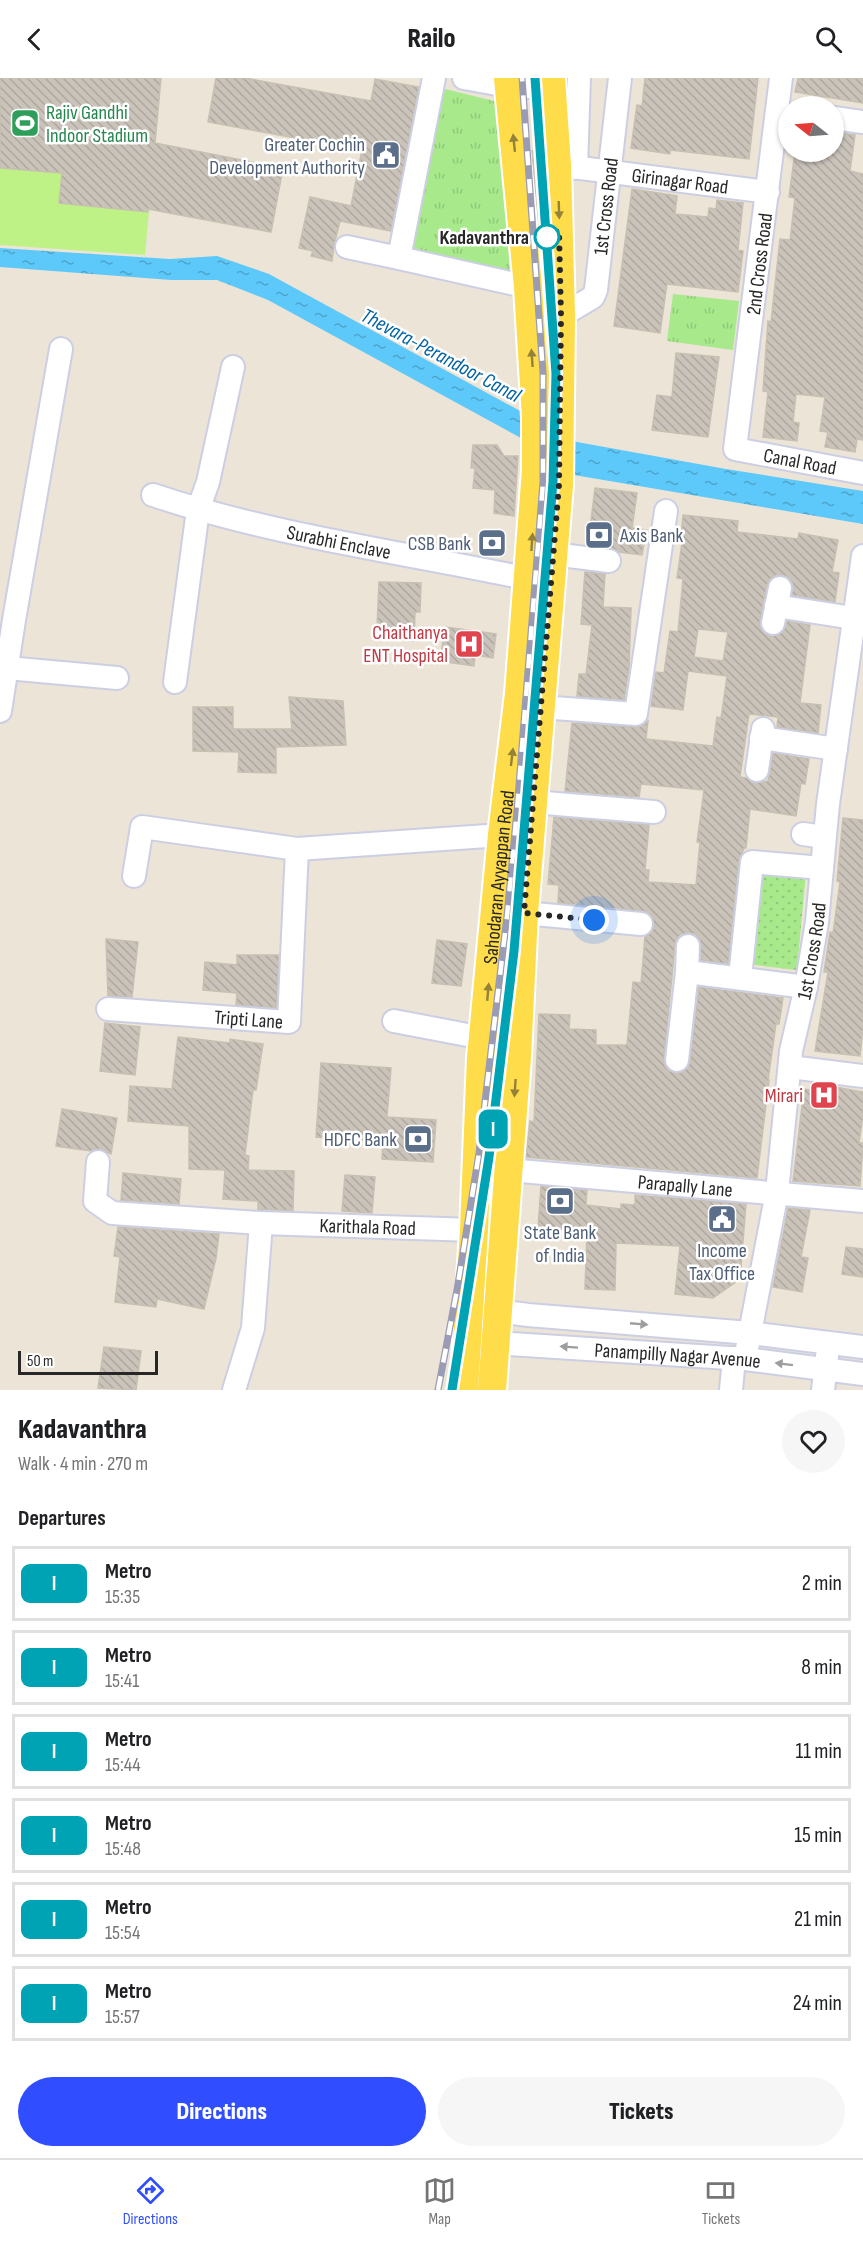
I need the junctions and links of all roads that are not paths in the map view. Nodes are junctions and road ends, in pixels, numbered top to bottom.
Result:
1 (434, 78) edge
2 (464, 78) edge
3 (579, 78) edge
4 (620, 78) edge
5 (781, 78) edge
6 (508, 82) edge
7 (551, 83) edge
8 (783, 96) edge
9 (844, 119) edge
10 (863, 122) edge
11 (778, 140) edge
12 (567, 166) junction
13 (610, 173) junction
14 (768, 192) junction
15 (348, 247) dead end
16 (399, 258) junction
17 (528, 287) junction
18 (561, 316) junction
19 (61, 348) dead end
20 (233, 367) dead end
21 (548, 421) junction
22 (735, 449) joint
23 (863, 473) edge
24 (548, 477) junction
25 (153, 495) dead end
26 (198, 510) junction
27 (666, 511) dead end
28 (554, 554) junction
29 (609, 561) dead end
30 (862, 563) edge
31 (529, 579) junction
32 (776, 606) dead end
33 (853, 618) junction
34 (7, 620) edge
35 (7, 668) junction
36 (117, 678) dead end
37 (175, 682) dead end
38 (540, 707) junction
39 (0, 711) edge
40 (836, 749) junction
41 (757, 770) dead end
42 (533, 802) junction
43 (654, 812) dead end
44 (502, 835) junction
45 (297, 849) junction
46 (822, 868) junction
47 (134, 876) dead end
48 (524, 913) junction
49 (641, 924) dead end
50 (688, 946) dead end
51 (687, 972) junction
52 (740, 978) junction
53 (806, 987) junction
54 (108, 1009) dead end
55 (394, 1021) dead end
56 (482, 1048) junction
57 (518, 1057) junction
58 (677, 1060) dead end
59 (790, 1067) junction
60 (863, 1076) edge
61 (98, 1162) dead end
62 (508, 1170) junction
63 (777, 1192) junction
64 (863, 1201) edge
65 (261, 1223) junction
66 (474, 1230) junction
67 (470, 1302) junction
68 (497, 1311) junction
69 (750, 1333) junction
70 (494, 1342) junction
71 (830, 1342) junction
72 (863, 1347) edge
73 (740, 1359) junction
74 (863, 1374) edge
75 (824, 1379) edge
76 (234, 1390) edge
77 (464, 1390) edge
78 (492, 1390) edge
79 (731, 1390) edge

1 - 16 street
2 - 6 street
3 - 12 street
4 - 13 street, 1st Cross Road
5 - 8 street, 2nd Cross Road
6 - 7 street
17 -> 6 main road, Sahodaran Ayyappan Road
7 - 12 main road, Sahodaran Ayyappan Road
9 - 10 street
11 - 14 street, 2nd Cross Road
12 - 13 street, Girinagar Road
12 -> 18 main road, Sahodaran Ayyappan Road
13 - 14 street, Girinagar Road
13 - 18 street, 1st Cross Road
14 - 22 street, 2nd Cross Road
15 - 16 street
16 - 17 street
21 -> 17 main road, Sahodaran Ayyappan Road
18 - 21 main road, Sahodaran Ayyappan Road
19 - 34 street
20 - 26 street
21 - 24 main road, Sahodaran Ayyappan Road
22 - 23 street, Canal Road
24 - 28 main road, Sahodaran Ayyappan Road
31 -> 24 main road, Sahodaran Ayyappan Road
25 - 26 street, Surabhi Enclave
26 - 31 street, Surabhi Enclave
26 - 37 street
27 - 38 street
28 - 29 street
28 - 38 main road, Sahodaran Ayyappan Road
30 - 33 street, 1st Cross Road
44 -> 31 main road, Sahodaran Ayyappan Road
32 - 33 street
33 - 40 street, 1st Cross Road
34 - 35 street
35 - 36 street
35 - 39 street
38 - 42 main road, Sahodaran Ayyappan Road
40 - 41 street
40 - 46 street, 1st Cross Road
42 - 43 street
42 - 48 main road, Sahodaran Ayyappan Road
44 - 45 street
56 -> 44 main road, Sahodaran Ayyappan Road
45 - 47 street
45 - 54 street, Tripti Lane
46 - 52 street
46 - 53 street, 1st Cross Road
48 - 49 street
48 - 57 main road, Sahodaran Ayyappan Road
50 - 51 street
51 - 52 street
51 - 58 street
52 - 53 street
53 - 59 street, 1st Cross Road
55 - 56 street
56 - 57 main road
56 - 66 main road, Sahodaran Ayyappan Road
57 -> 62 main road, Sahodaran Ayyappan Road
59 - 60 street
59 - 63 street, 1st Cross Road
61 - 65 street, Karithala Road
62 - 63 street, Parapally Lane
62 - 68 main road, Sahodaran Ayyappan Road
63 - 64 street, Parapally Lane
63 - 69 street, 1st Cross Road
65 - 66 street, Karithala Road
65 - 76 street
66 - 67 main road, Sahodaran Ayyappan Road
67 - 70 main road
67 - 77 main road, Sahodaran Ayyappan Road
68 -> 69 street, Panampilly Nagar Avenue
68 - 70 main road, Sahodaran Ayyappan Road
69 - 71 street, Panampilly Nagar Avenue
69 - 73 street, 1st Cross Road
73 -> 70 street, Panampilly Nagar Avenue
70 - 78 main road, Sahodaran Ayyappan Road
71 - 72 street, Panampilly Nagar Avenue
71 - 75 street
75 -> 73 street, Panampilly Nagar Avenue
73 - 79 street, 1st Cross Road
74 - 75 street, Panampilly Nagar Avenue

